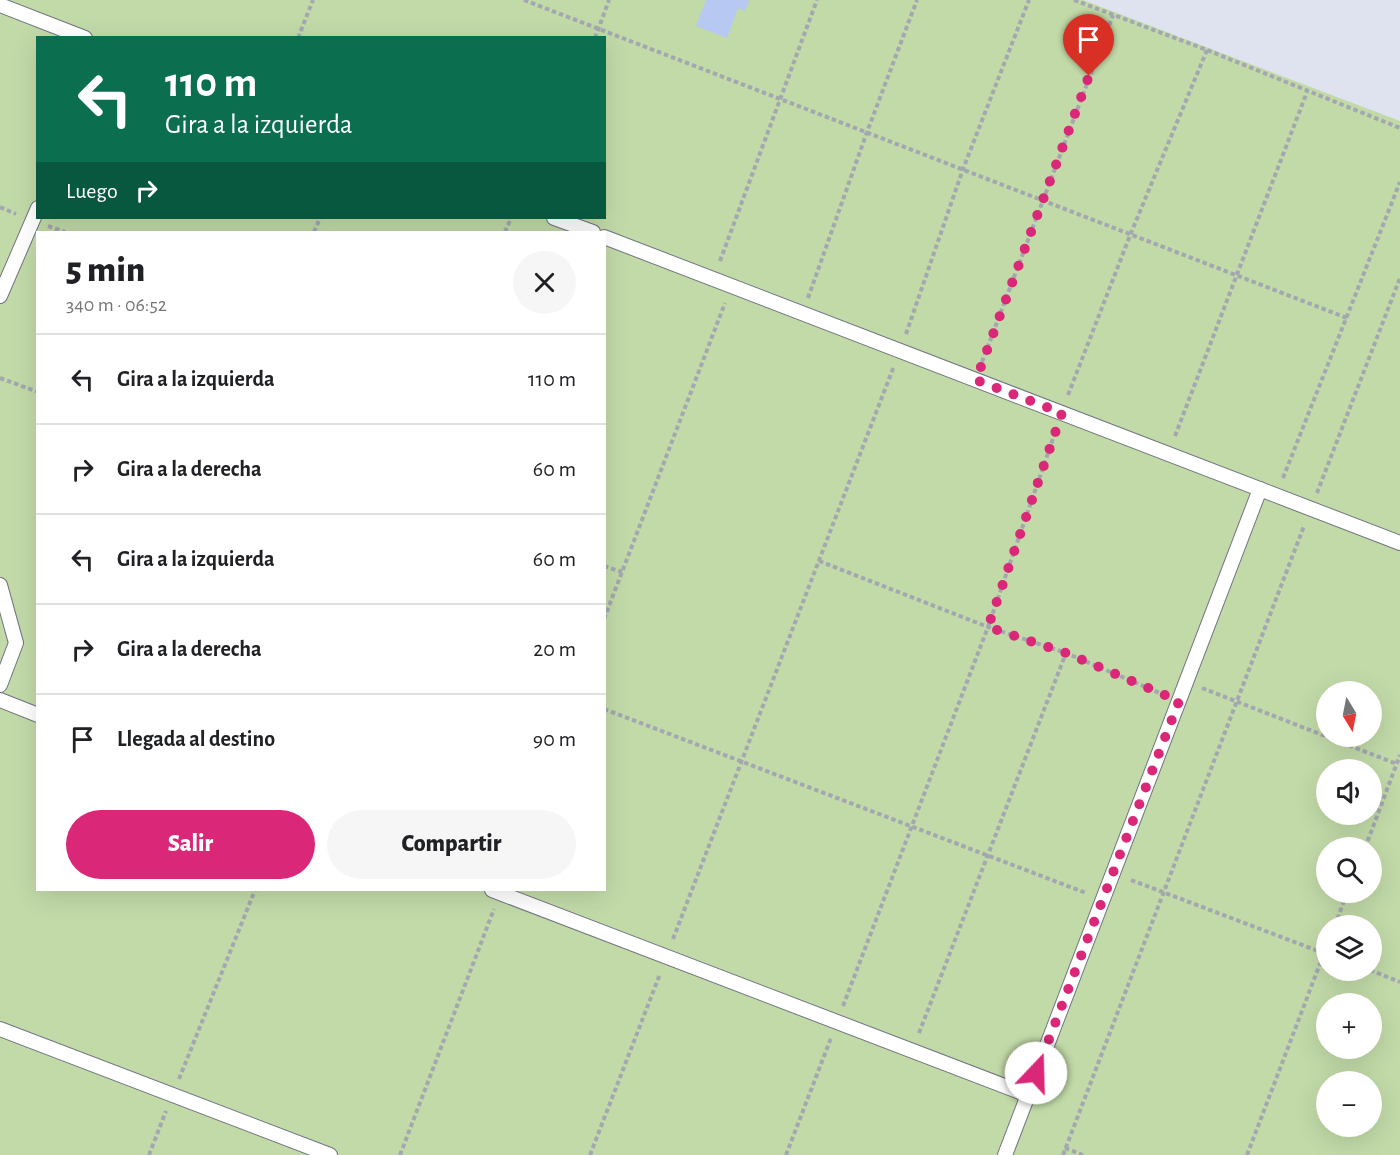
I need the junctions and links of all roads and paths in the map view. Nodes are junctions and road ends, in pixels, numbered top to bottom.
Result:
1 (313, 0) edge
2 (524, 0) edge
3 (609, 0) edge
4 (817, 0) edge
5 (917, 0) edge
6 (1029, 0) edge
7 (1074, 0) edge
8 (0, 5) edge
9 (1113, 15) junction
10 (598, 28) junction
11 (80, 36) edge
12 (299, 36) edge
13 (595, 36) edge
14 (1207, 50) junction
15 (1308, 92) junction
16 (781, 99) junction
17 (1400, 128) edge
18 (867, 132) junction
19 (963, 169) junction
20 (1400, 182) edge
21 (1043, 200) junction
22 (36, 213) edge
23 (557, 219) edge
24 (590, 231) edge
25 (1131, 233) junction
26 (606, 238) edge
27 (1236, 274) junction
28 (1400, 278) edge
29 (714, 279) junction
30 (732, 286) junction
31 (0, 296) edge
32 (803, 313) junction
33 (1347, 318) junction
34 (900, 351) junction
35 (0, 378) edge
36 (976, 380) junction
37 (36, 391) edge
38 (1062, 413) junction
39 (1168, 454) junction
40 (1260, 489) junction
41 (1276, 495) junction
42 (1311, 508) junction
43 (1400, 543) edge
44 (819, 561) junction
45 (606, 567) edge
46 (622, 572) junction
47 (0, 585) edge
48 (606, 614) edge
49 (988, 627) junction
50 (1066, 653) junction
51 (1186, 682) junction
52 (0, 685) edge
53 (0, 700) edge
54 (1179, 701) junction
55 (1237, 702) junction
56 (606, 711) edge
57 (36, 714) edge
58 (1400, 755) edge
59 (742, 762) junction
60 (1397, 764) junction
61 (912, 827) junction
62 (1369, 837) edge
63 (988, 857) junction
64 (1114, 873) junction
65 (255, 891) edge
66 (496, 891) edge
67 (1164, 892) junction
68 (1103, 899) junction
69 (1316, 949) edge
70 (667, 956) junction
71 (1316, 975) edge
72 (1382, 975) edge
73 (1400, 982) edge
74 (837, 1022) junction
75 (0, 1029) edge
76 (912, 1050) junction
77 (172, 1095) junction
78 (1028, 1095) junction
79 (1065, 1148) junction
80 (149, 1155) edge
81 (330, 1155) edge
82 (400, 1155) edge
83 (590, 1155) edge
84 (786, 1155) edge
85 (1005, 1155) edge
86 (1063, 1155) edge
87 (1083, 1155) edge
88 (1247, 1155) edge

1 - 12 path
2 - 10 path
3 - 10 path
4 - 16 path
5 - 18 path
6 - 19 path
7 - 9 path
8 - 11 lane
9 - 14 path
9 - 21 path
10 - 13 path
10 - 16 path
14 - 15 path
14 - 25 path
15 - 17 path
15 - 27 path
16 - 18 path
16 - 29 path
18 - 19 path
18 - 32 path
19 - 21 path
19 - 34 path
20 - 33 path
21 - 25 path
21 - 36 path
22 - 31 lane
23 - 24 lane
25 - 27 path
25 - 38 path
26 - 29 lane
27 - 33 path
27 - 39 path
28 - 42 path
29 - 30 lane
30 - 32 lane
30 - 46 path
32 - 34 lane
33 - 41 path
34 - 36 lane
34 - 44 path
35 - 37 path
36 - 38 lane
38 - 39 lane
38 - 49 path
39 - 40 lane
40 - 41 lane
40 - 51 lane
41 - 42 lane
42 - 43 lane
42 - 55 path
44 - 49 path
44 - 59 path
45 - 46 path
46 - 48 path
47 - 52 lane
49 - 50 path
49 - 61 path
50 - 54 path
50 - 63 path
51 - 54 lane
51 - 55 path
53 - 57 lane
54 - 64 lane
55 - 60 path
55 - 67 path
56 - 59 path
58 - 60 path
59 - 61 path
59 - 70 path
60 - 62 path
61 - 63 path
61 - 74 path
63 - 68 path
63 - 76 path
64 - 67 path
64 - 68 lane
65 - 77 path
66 - 70 lane
66 - 82 path
67 - 69 path
67 - 79 path
68 - 78 lane
70 - 74 lane
70 - 83 path
71 - 88 path
72 - 73 path
74 - 76 lane
74 - 84 path
75 - 77 lane
76 - 78 lane
77 - 80 path
77 - 81 lane
78 - 85 lane
79 - 86 path
79 - 87 path

